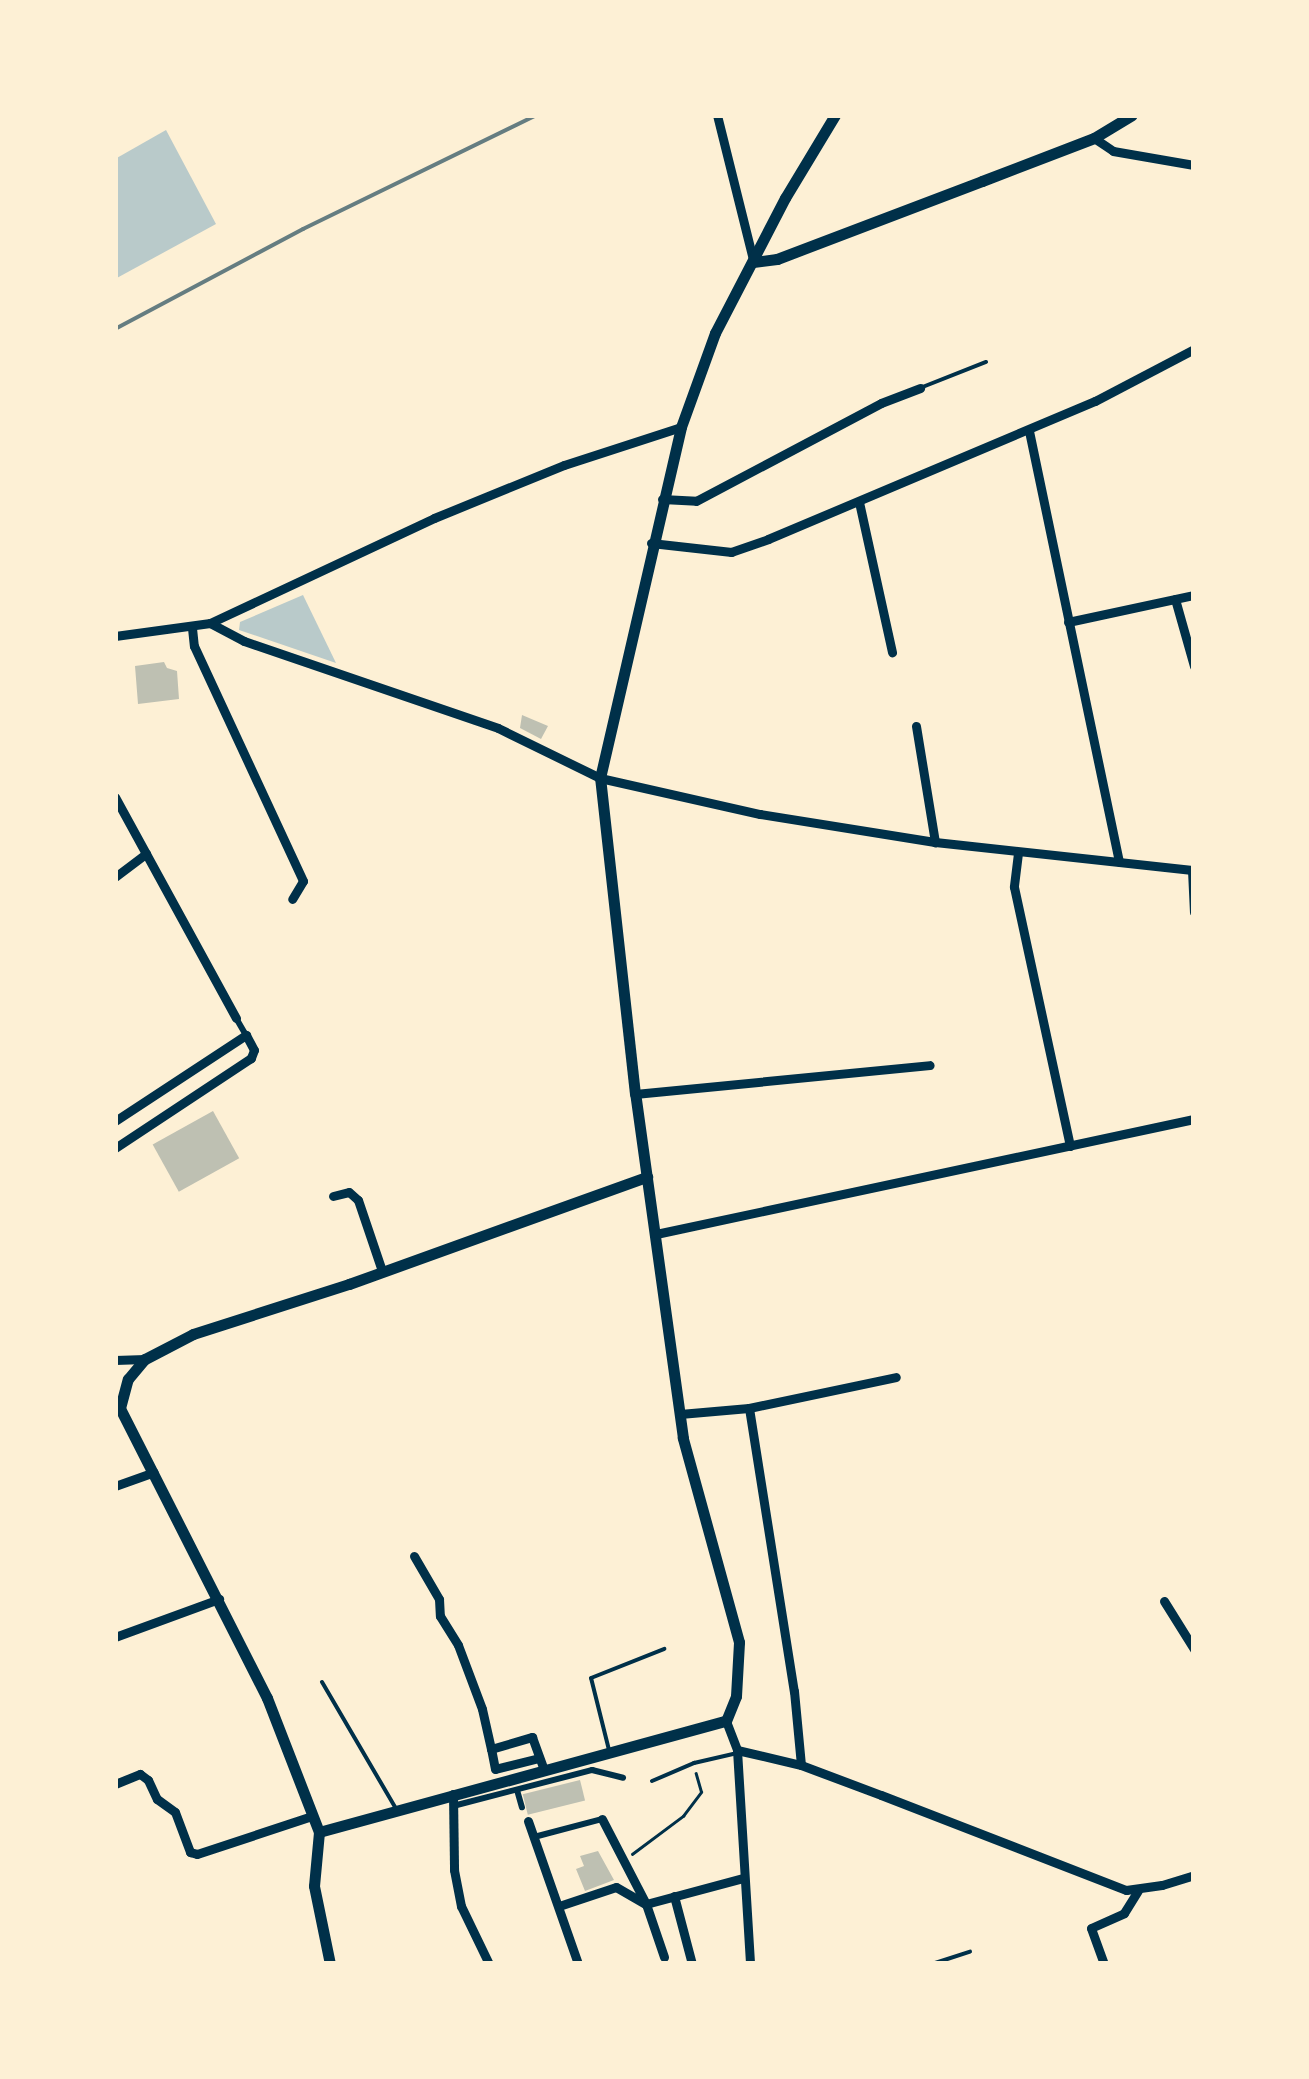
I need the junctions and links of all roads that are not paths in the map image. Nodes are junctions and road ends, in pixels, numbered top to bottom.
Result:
1 (716, 115) edge
2 (835, 115) edge
3 (1132, 115) edge
4 (1094, 138) junction
5 (1194, 165) edge
6 (753, 262) junction
7 (1194, 349) edge
8 (986, 362) dead end
9 (920, 388) joint
10 (681, 427) junction
11 (1029, 430) junction
12 (662, 500) junction
13 (859, 502) junction
14 (651, 544) junction
15 (1194, 595) edge
16 (1175, 600) junction
17 (1068, 622) junction
18 (210, 623) junction
19 (192, 628) junction
20 (115, 636) edge
21 (892, 652) dead end
22 (1194, 666) edge
23 (916, 726) dead end
24 (600, 778) junction
25 (115, 798) edge
26 (935, 842) junction
27 (1018, 853) junction
28 (146, 854) junction
29 (1119, 862) junction
30 (1193, 870) edge
31 (115, 878) edge
32 (292, 900) dead end
33 (1194, 912) edge
34 (236, 1018) joint
35 (246, 1035) junction
36 (930, 1066) dead end
37 (634, 1094) junction
38 (1194, 1119) edge
39 (115, 1121) edge
40 (1070, 1146) junction
41 (115, 1148) edge
42 (647, 1178) junction
43 (333, 1196) dead end
44 (656, 1234) junction
45 (382, 1272) junction
46 (145, 1359) junction
47 (115, 1360) edge
48 (896, 1377) dead end
49 (117, 1403) edge
50 (749, 1408) junction
51 (680, 1414) junction
52 (154, 1472) junction
53 (115, 1486) edge
54 (414, 1556) dead end
55 (218, 1599) junction
56 (1164, 1601) dead end
57 (115, 1637) edge
58 (664, 1648) dead end
59 (1194, 1650) edge
60 (322, 1682) dead end
61 (726, 1720) junction
62 (490, 1749) junction
63 (608, 1750) junction
64 (738, 1751) junction
65 (541, 1763) junction
66 (800, 1766) junction
67 (496, 1775) junction
68 (622, 1778) dead end
69 (652, 1781) dead end
70 (115, 1784) edge
71 (517, 1790) junction
72 (453, 1799) junction
73 (397, 1811) junction
74 (525, 1815) joint
75 (312, 1816) junction
76 (602, 1819) joint
77 (320, 1832) junction
78 (534, 1837) junction
79 (1193, 1877) edge
80 (743, 1878) junction
81 (1138, 1891) junction
82 (674, 1896) junction
83 (646, 1904) junction
84 (560, 1906) junction
85 (970, 1952) dead end
86 (664, 1956) dead end
87 (330, 1964) edge
88 (488, 1964) edge
89 (578, 1964) edge
90 (692, 1964) edge
91 (750, 1964) edge
92 (932, 1964) edge
93 (1104, 1964) edge

1 - 6 street
2 - 6 street
3 - 4 street
4 - 5 street
4 - 6 street
6 - 10 street
7 - 11 street
8 - 9 lane
9 - 12 street
10 - 12 street
10 - 18 street
11 - 13 street
11 - 17 street
12 - 14 street
13 - 14 street
13 - 21 street
14 - 24 street
15 - 16 street
16 - 17 street
16 - 22 street
17 - 29 street
18 - 19 street
18 - 24 street
19 - 20 street
19 - 32 street
23 - 26 street
24 - 26 street
24 - 37 street
25 - 28 street
26 - 27 street
27 - 29 street
27 - 40 street
28 - 31 street
28 - 34 street
29 - 30 street
30 - 33 street
34 - 35 street
35 - 39 street
35 - 41 street
36 - 37 street
37 - 42 street
38 - 40 street
40 - 44 street
42 - 44 street
42 - 45 street
43 - 45 street
44 - 51 street
45 - 46 street
46 - 47 street
46 - 49 street
48 - 50 street
49 - 52 street
50 - 51 street
50 - 66 street
51 - 61 street
52 - 53 street
52 - 55 street
54 - 62 street
55 - 57 street
55 - 75 street
56 - 59 street
58 - 63 lane
60 - 73 lane
61 - 63 street
61 - 64 street
62 - 65 street
62 - 67 street
63 - 65 street
64 - 66 street
64 - 69 lane
64 - 80 street
65 - 67 street
66 - 81 street
67 - 72 street
68 - 71 street
70 - 75 street
71 - 72 street
71 - 74 street
72 - 73 street
72 - 88 street
73 - 77 street
74 - 78 street
75 - 77 street
76 - 78 street
76 - 83 street
77 - 87 street
78 - 84 street
79 - 81 street
80 - 82 street
80 - 91 street
81 - 93 street
82 - 83 street
82 - 90 street
83 - 84 street
83 - 86 street
84 - 89 street
85 - 92 lane

